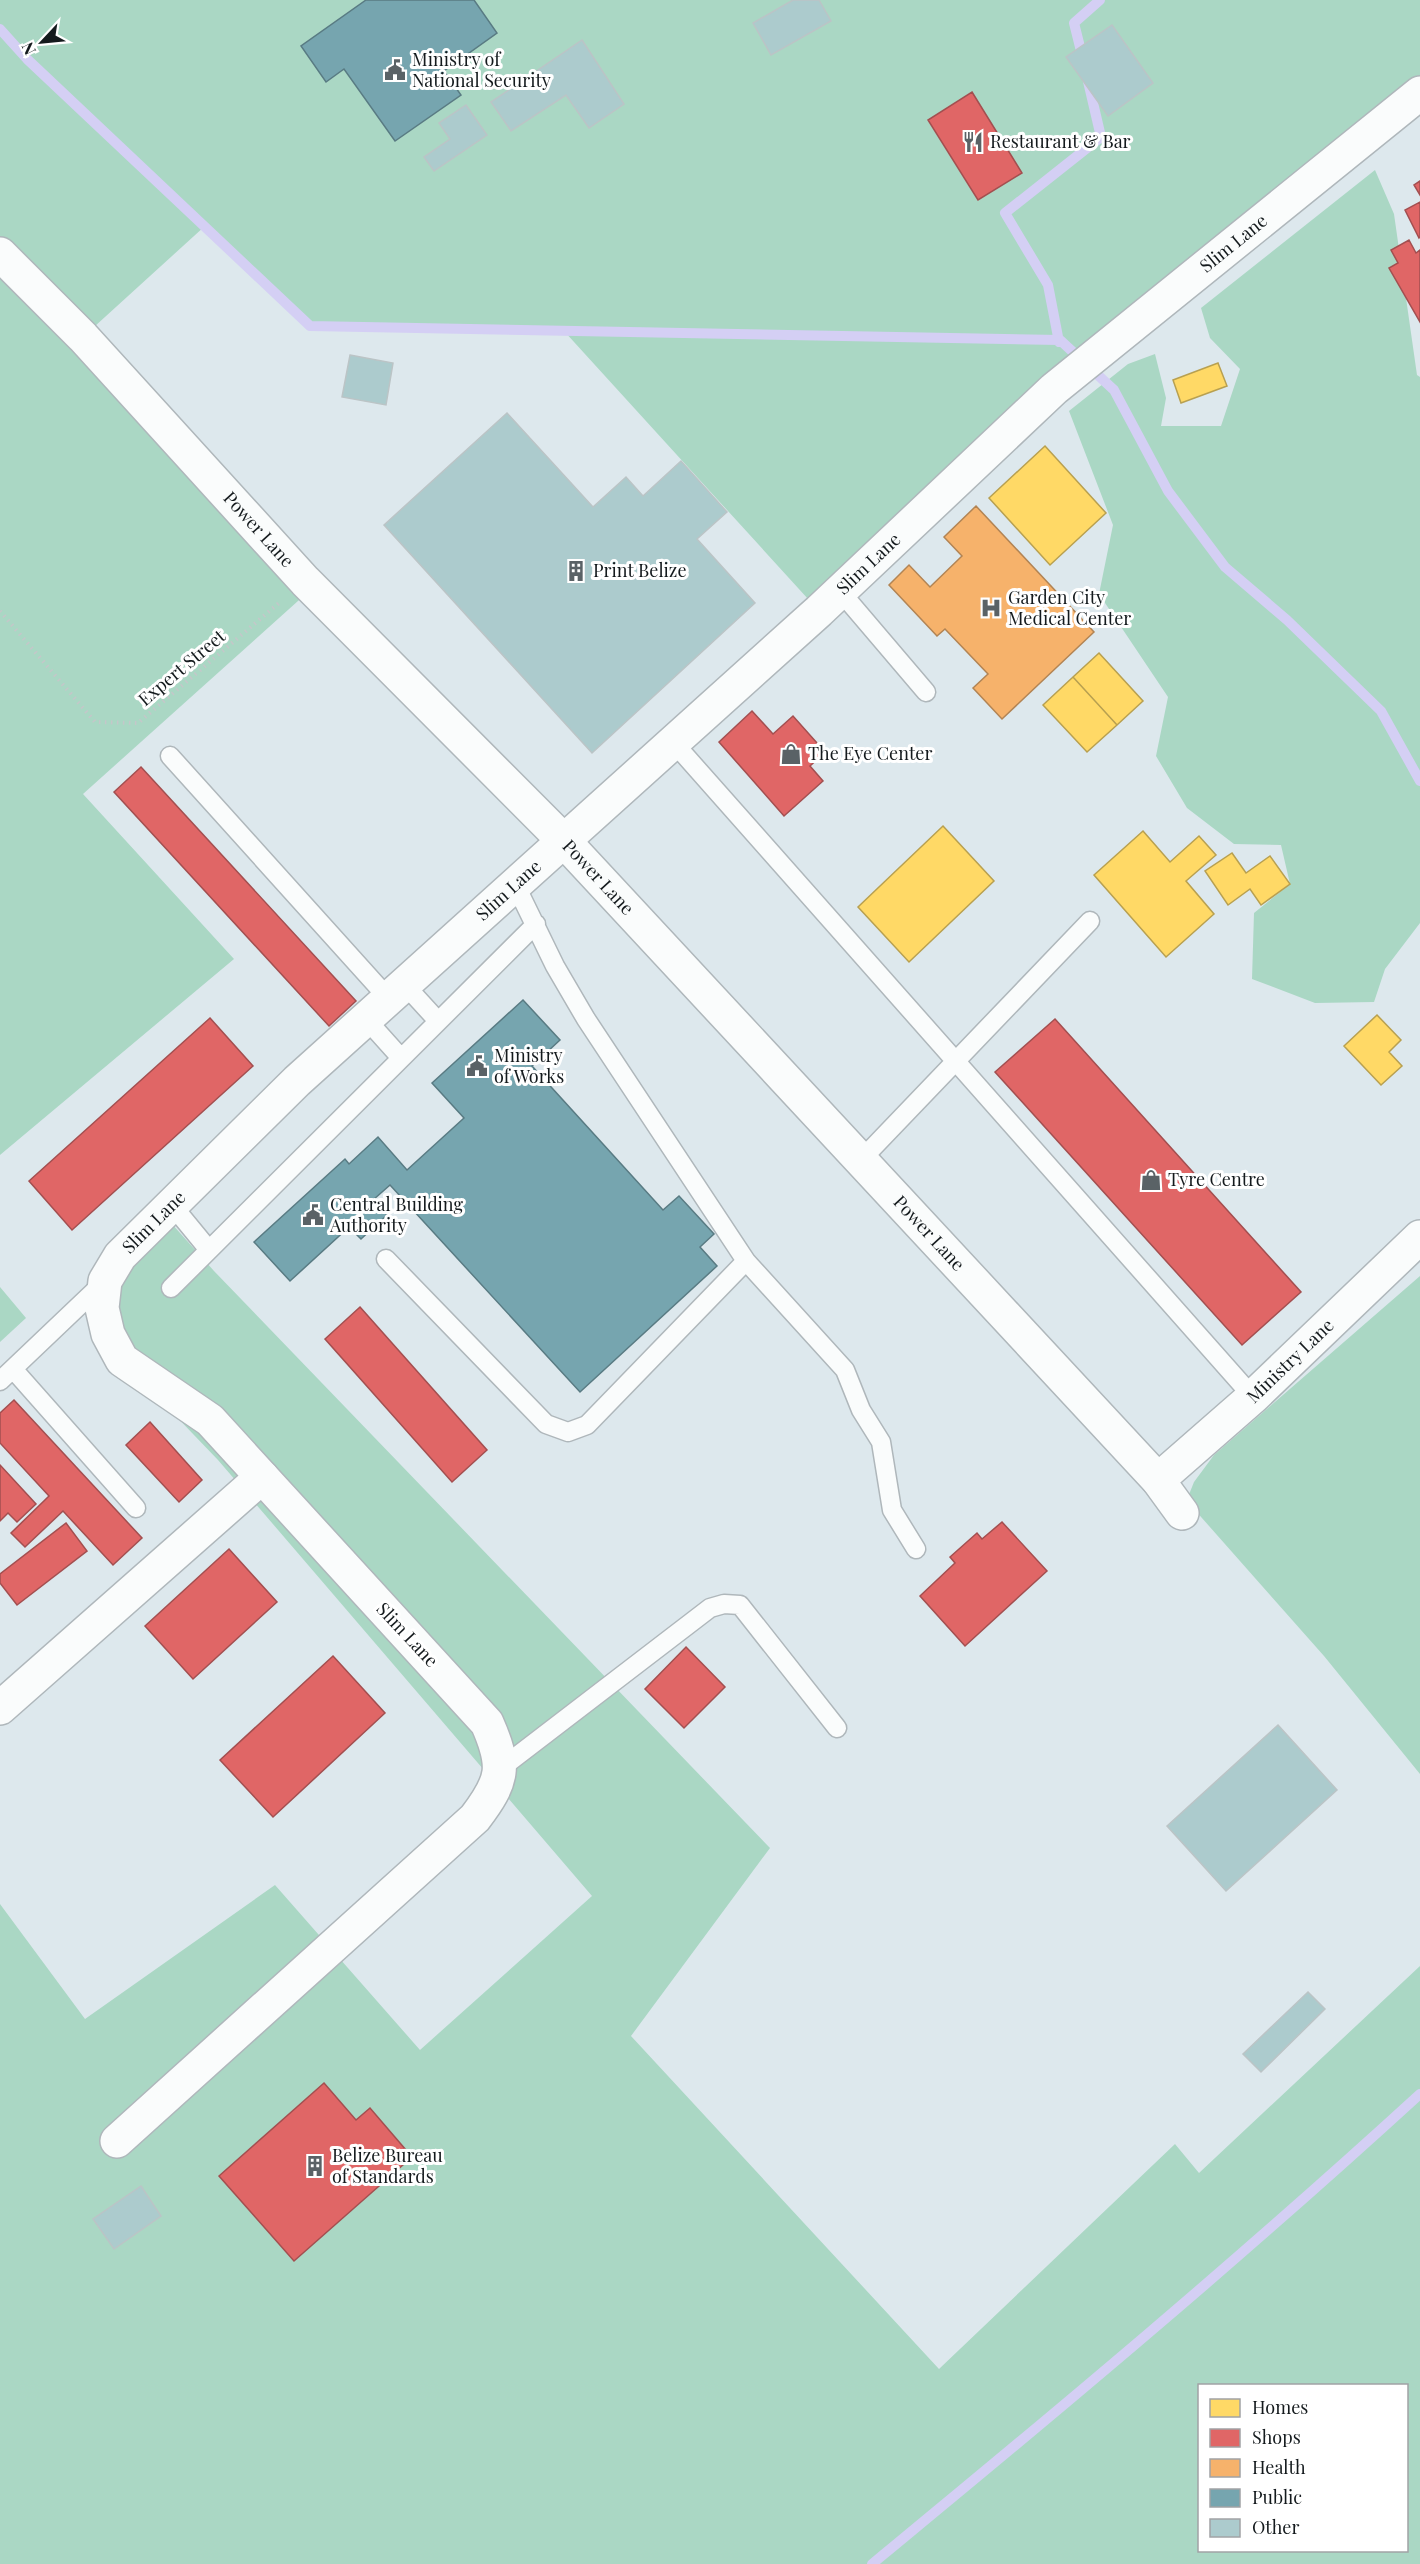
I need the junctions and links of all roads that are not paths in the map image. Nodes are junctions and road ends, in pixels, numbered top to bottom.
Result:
1 (1420, 93) edge
2 (0, 254) edge
3 (840, 591) junction
4 (926, 692) dead end
5 (674, 743) junction
6 (170, 756) dead end
7 (565, 842) junction
8 (516, 886) junction
9 (1090, 921) dead end
10 (536, 924) junction
11 (387, 1001) junction
12 (438, 1021) junction
13 (401, 1058) junction
14 (954, 1060) junction
15 (861, 1160) junction
16 (172, 1205) junction
17 (1420, 1237) edge
18 (209, 1250) junction
19 (386, 1259) dead end
20 (746, 1261) junction
21 (105, 1281) junction
22 (171, 1287) dead end
23 (6, 1375) edge
24 (1253, 1397) junction
25 (262, 1477) junction
26 (1158, 1480) junction
27 (136, 1508) dead end
28 (1182, 1513) dead end
29 (916, 1549) dead end
30 (0, 1708) edge
31 (837, 1728) dead end
32 (500, 1769) junction
33 (117, 2141) dead end

1 - 3 street, Slim Lane
2 - 7 street, Power Lane
3 - 4 lane
3 - 5 street, Slim Lane
5 - 7 street, Slim Lane
5 - 14 lane
6 - 11 lane
7 - 8 street, Slim Lane
7 - 15 street, Power Lane
8 - 10 lane
8 - 11 street, Slim Lane
9 - 14 lane
10 - 12 lane
10 - 20 lane
11 - 12 lane
11 - 13 lane
11 - 16 street, Slim Lane
12 - 13 lane
13 - 18 lane
14 - 15 lane
14 - 24 lane
15 - 26 street, Power Lane
16 - 18 lane
16 - 21 street, Slim Lane
17 - 24 street, Ministry Lane
18 - 22 lane
19 - 20 lane
20 - 29 lane
21 - 23 lane
21 - 25 street, Slim Lane
23 - 27 lane
24 - 26 street, Ministry Lane
25 - 30 street
25 - 32 street, Slim Lane
26 - 28 street, Power Lane
31 - 32 lane
32 - 33 street

